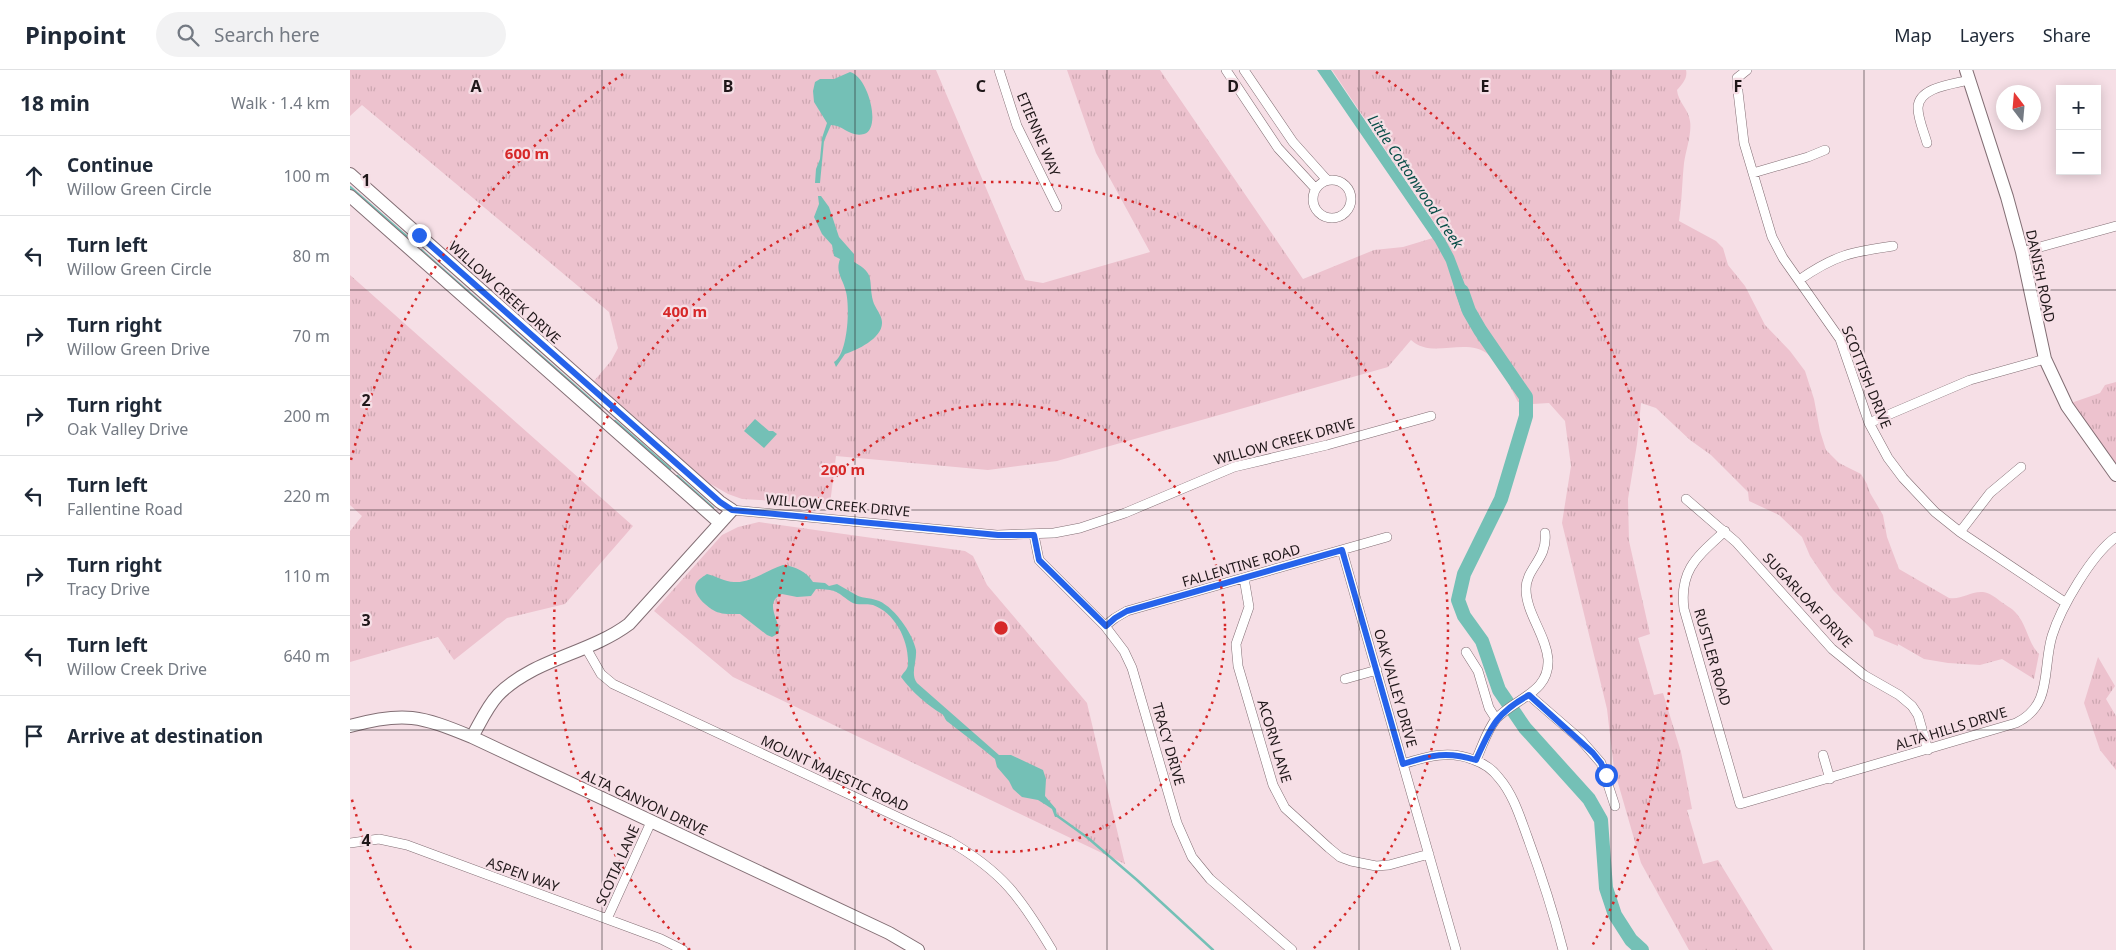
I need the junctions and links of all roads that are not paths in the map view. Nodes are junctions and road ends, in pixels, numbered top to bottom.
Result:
1 (1000, 70) edge
2 (1226, 70) edge
3 (1244, 70) edge
4 (1747, 70) edge
5 (1968, 75) edge
6 (1927, 142) dead end
7 (1825, 150) dead end
8 (1753, 173) junction
9 (350, 174) edge
10 (1327, 180) junction
11 (1315, 188) junction
12 (350, 196) edge
13 (1057, 207) dead end
14 (2116, 226) edge
15 (1893, 246) dead end
16 (2022, 252) junction
17 (1799, 280) junction
18 (2045, 359) junction
19 (1431, 416) dead end
20 (1869, 423) junction
21 (2020, 467) dead end
22 (2116, 475) edge
23 (1686, 499) dead end
24 (732, 510) junction
25 (720, 523) junction
26 (1725, 531) junction
27 (1960, 532) junction
28 (1545, 533) dead end
29 (1034, 535) junction
30 (1387, 537) dead end
31 (2116, 537) edge
32 (1342, 550) junction
33 (1244, 578) junction
34 (2066, 603) junction
35 (1106, 626) junction
36 (586, 648) junction
37 (1466, 652) dead end
38 (1377, 670) junction
39 (1344, 679) dead end
40 (1529, 695) junction
41 (1498, 717) junction
42 (350, 726) edge
43 (472, 737) junction
44 (1928, 750) junction
45 (1823, 755) dead end
46 (1476, 760) junction
47 (1403, 764) junction
48 (1830, 779) junction
49 (1740, 804) joint
50 (1615, 806) dead end
51 (651, 822) junction
52 (350, 843) edge
53 (1429, 854) junction
54 (607, 919) junction
55 (683, 950) edge
56 (918, 950) edge
57 (1052, 950) edge
58 (1292, 950) edge
59 (1456, 950) edge
60 (1562, 950) edge

1 - 13 street, ETIENNE WAY
2 - 11 street
3 - 10 street
4 - 8 street, SCOTTISH DRIVE
5 - 6 street
5 - 16 street, DANISH ROAD
7 - 8 street
8 - 17 street, SCOTTISH DRIVE
9 - 24 street, WILLOW CREEK DRIVE
10 - 11 street
10 - 11 street
12 - 25 street
14 - 16 street
15 - 17 street
16 - 18 street, DANISH ROAD
17 - 20 street, SCOTTISH DRIVE
18 - 20 street
18 - 22 street, DANISH ROAD
19 - 29 street, WILLOW CREEK DRIVE
20 - 27 street, SCOTTISH DRIVE
21 - 27 street
23 - 26 street, SUGARLOAF DRIVE
24 - 25 street
24 - 29 street, WILLOW CREEK DRIVE
25 - 36 street
26 - 44 street, SUGARLOAF DRIVE
26 - 49 street, RUSTLER ROAD
27 - 34 street, SCOTTISH DRIVE
28 - 40 street
29 - 35 street, TRACY DRIVE
30 - 32 street, FALLENTINE ROAD
31 - 34 street, ALTA HILLS DRIVE
32 - 33 street, FALLENTINE ROAD
32 - 38 street, OAK VALLEY DRIVE
33 - 35 street, FALLENTINE ROAD
33 - 53 street, ACORN LANE
34 - 44 street, ALTA HILLS DRIVE
35 - 58 street, TRACY DRIVE
36 - 43 street
36 - 57 street, MOUNT MAJESTIC ROAD
37 - 41 street
38 - 39 street
38 - 47 street, OAK VALLEY DRIVE
40 - 41 street
40 - 50 street
41 - 46 street
42 - 43 street, ALTA CANYON DRIVE
43 - 51 street, ALTA CANYON DRIVE
44 - 48 street, ALTA HILLS DRIVE
45 - 48 street
46 - 47 street
46 - 60 street
47 - 53 street, OAK VALLEY DRIVE
48 - 49 street, ALTA HILLS DRIVE
51 - 54 street, SCOTIA LANE
51 - 56 street, ALTA CANYON DRIVE
52 - 54 street, ASPEN WAY
53 - 59 street, OAK VALLEY DRIVE
54 - 55 street, ASPEN WAY

